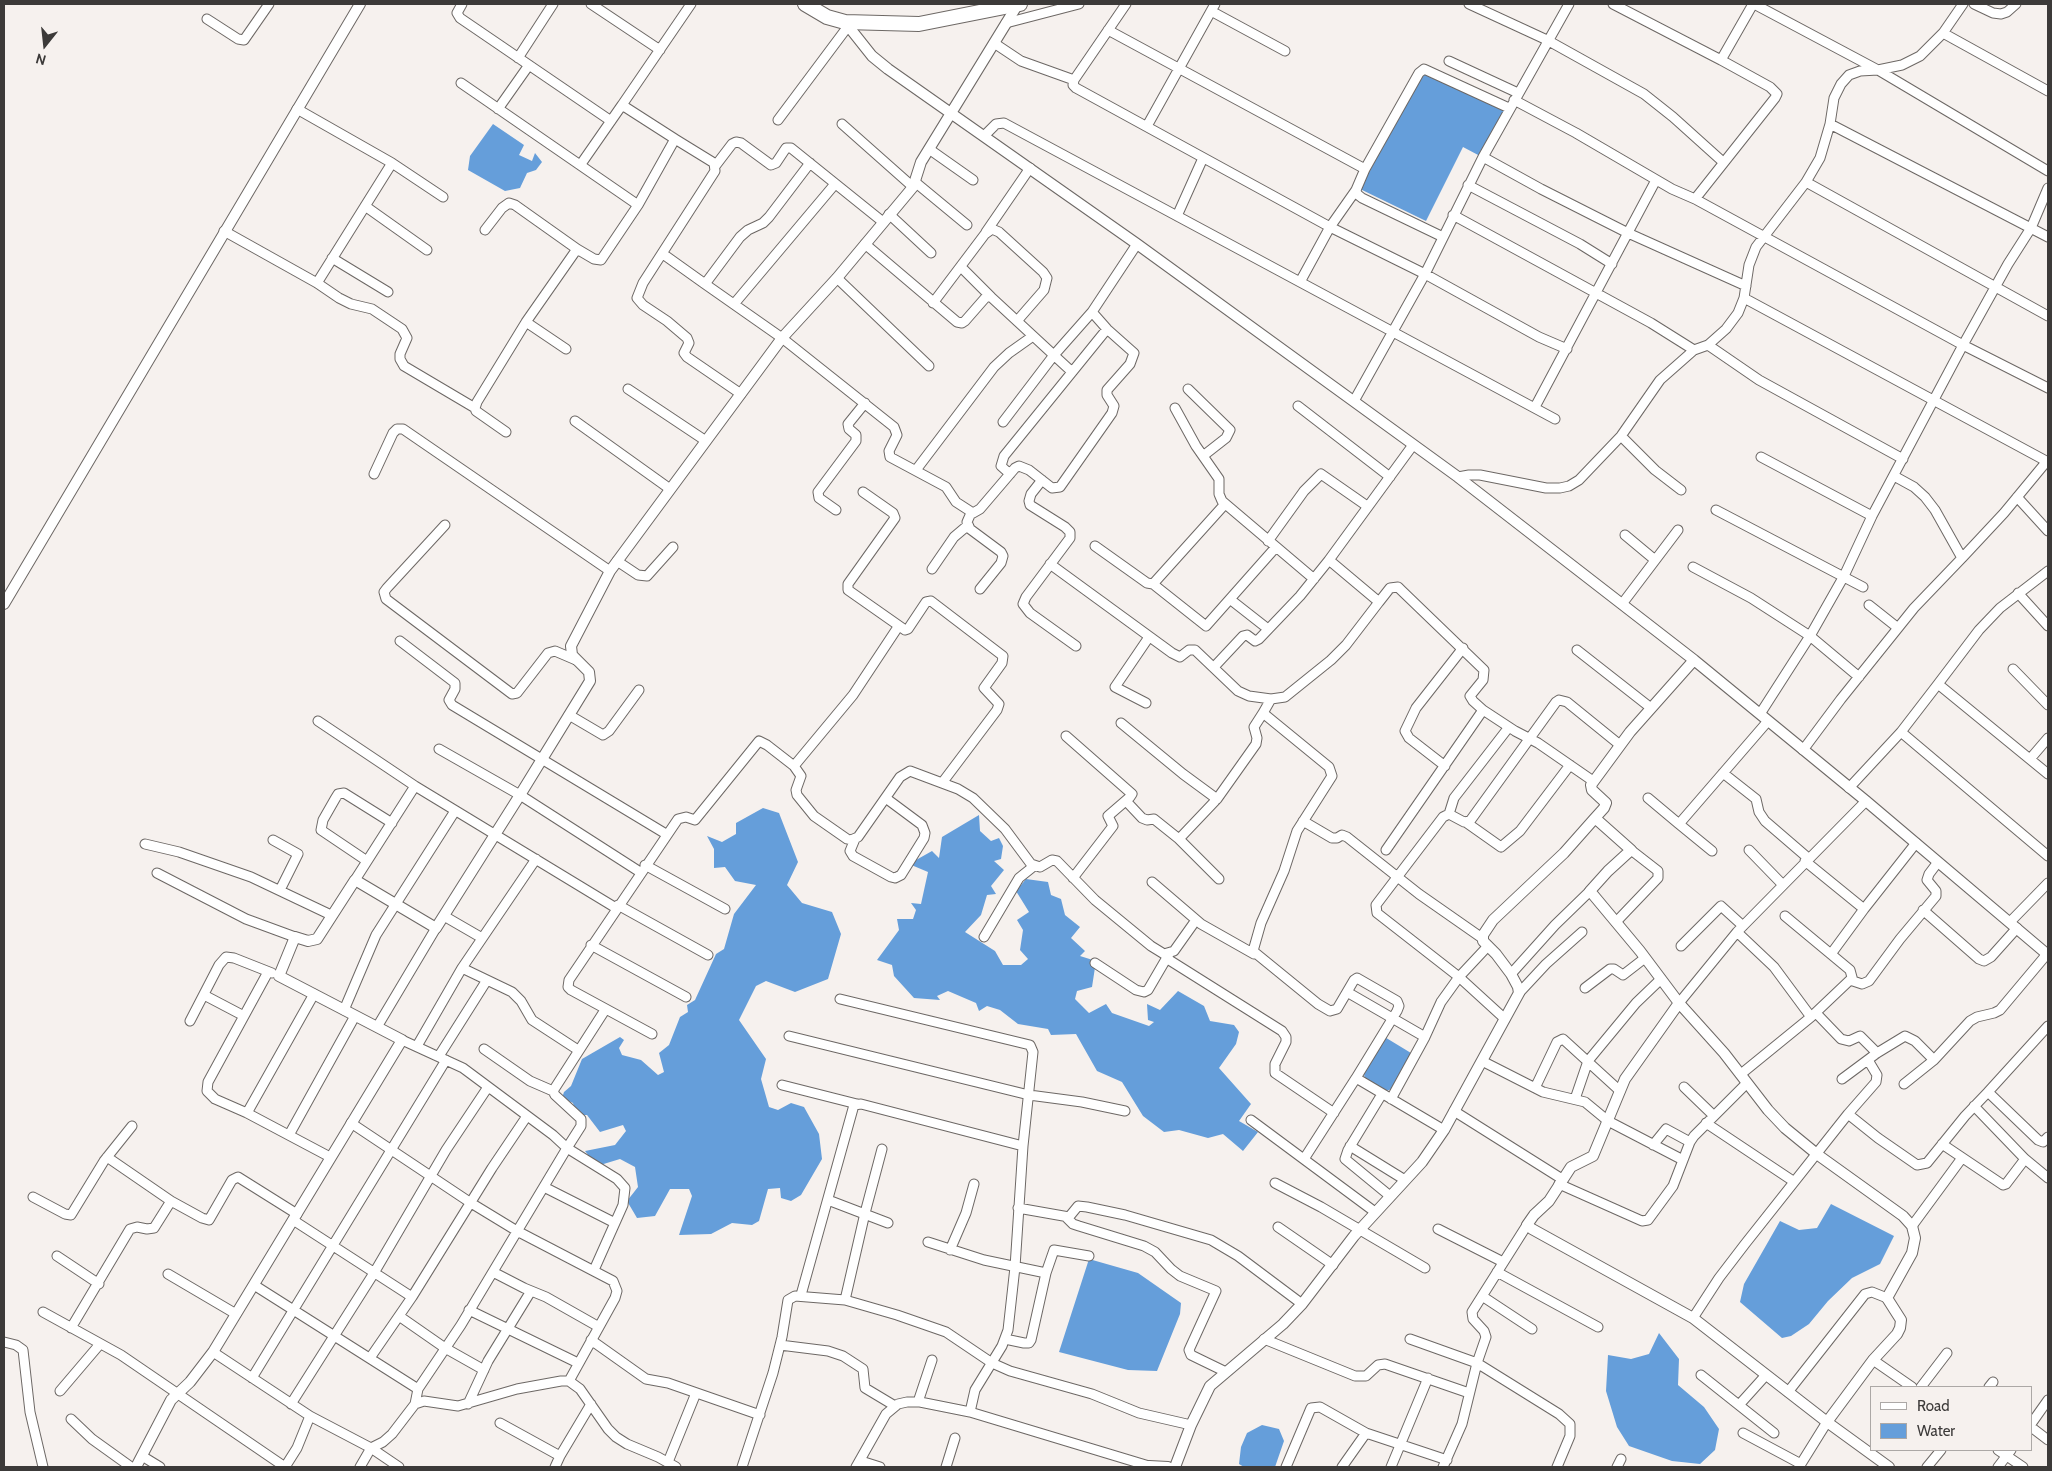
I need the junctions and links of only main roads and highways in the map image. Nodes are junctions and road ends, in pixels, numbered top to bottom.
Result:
1 (805, 4) edge
2 (1019, 4) edge
3 (985, 7) edge

1 - 3 main road
2 - 3 main road

